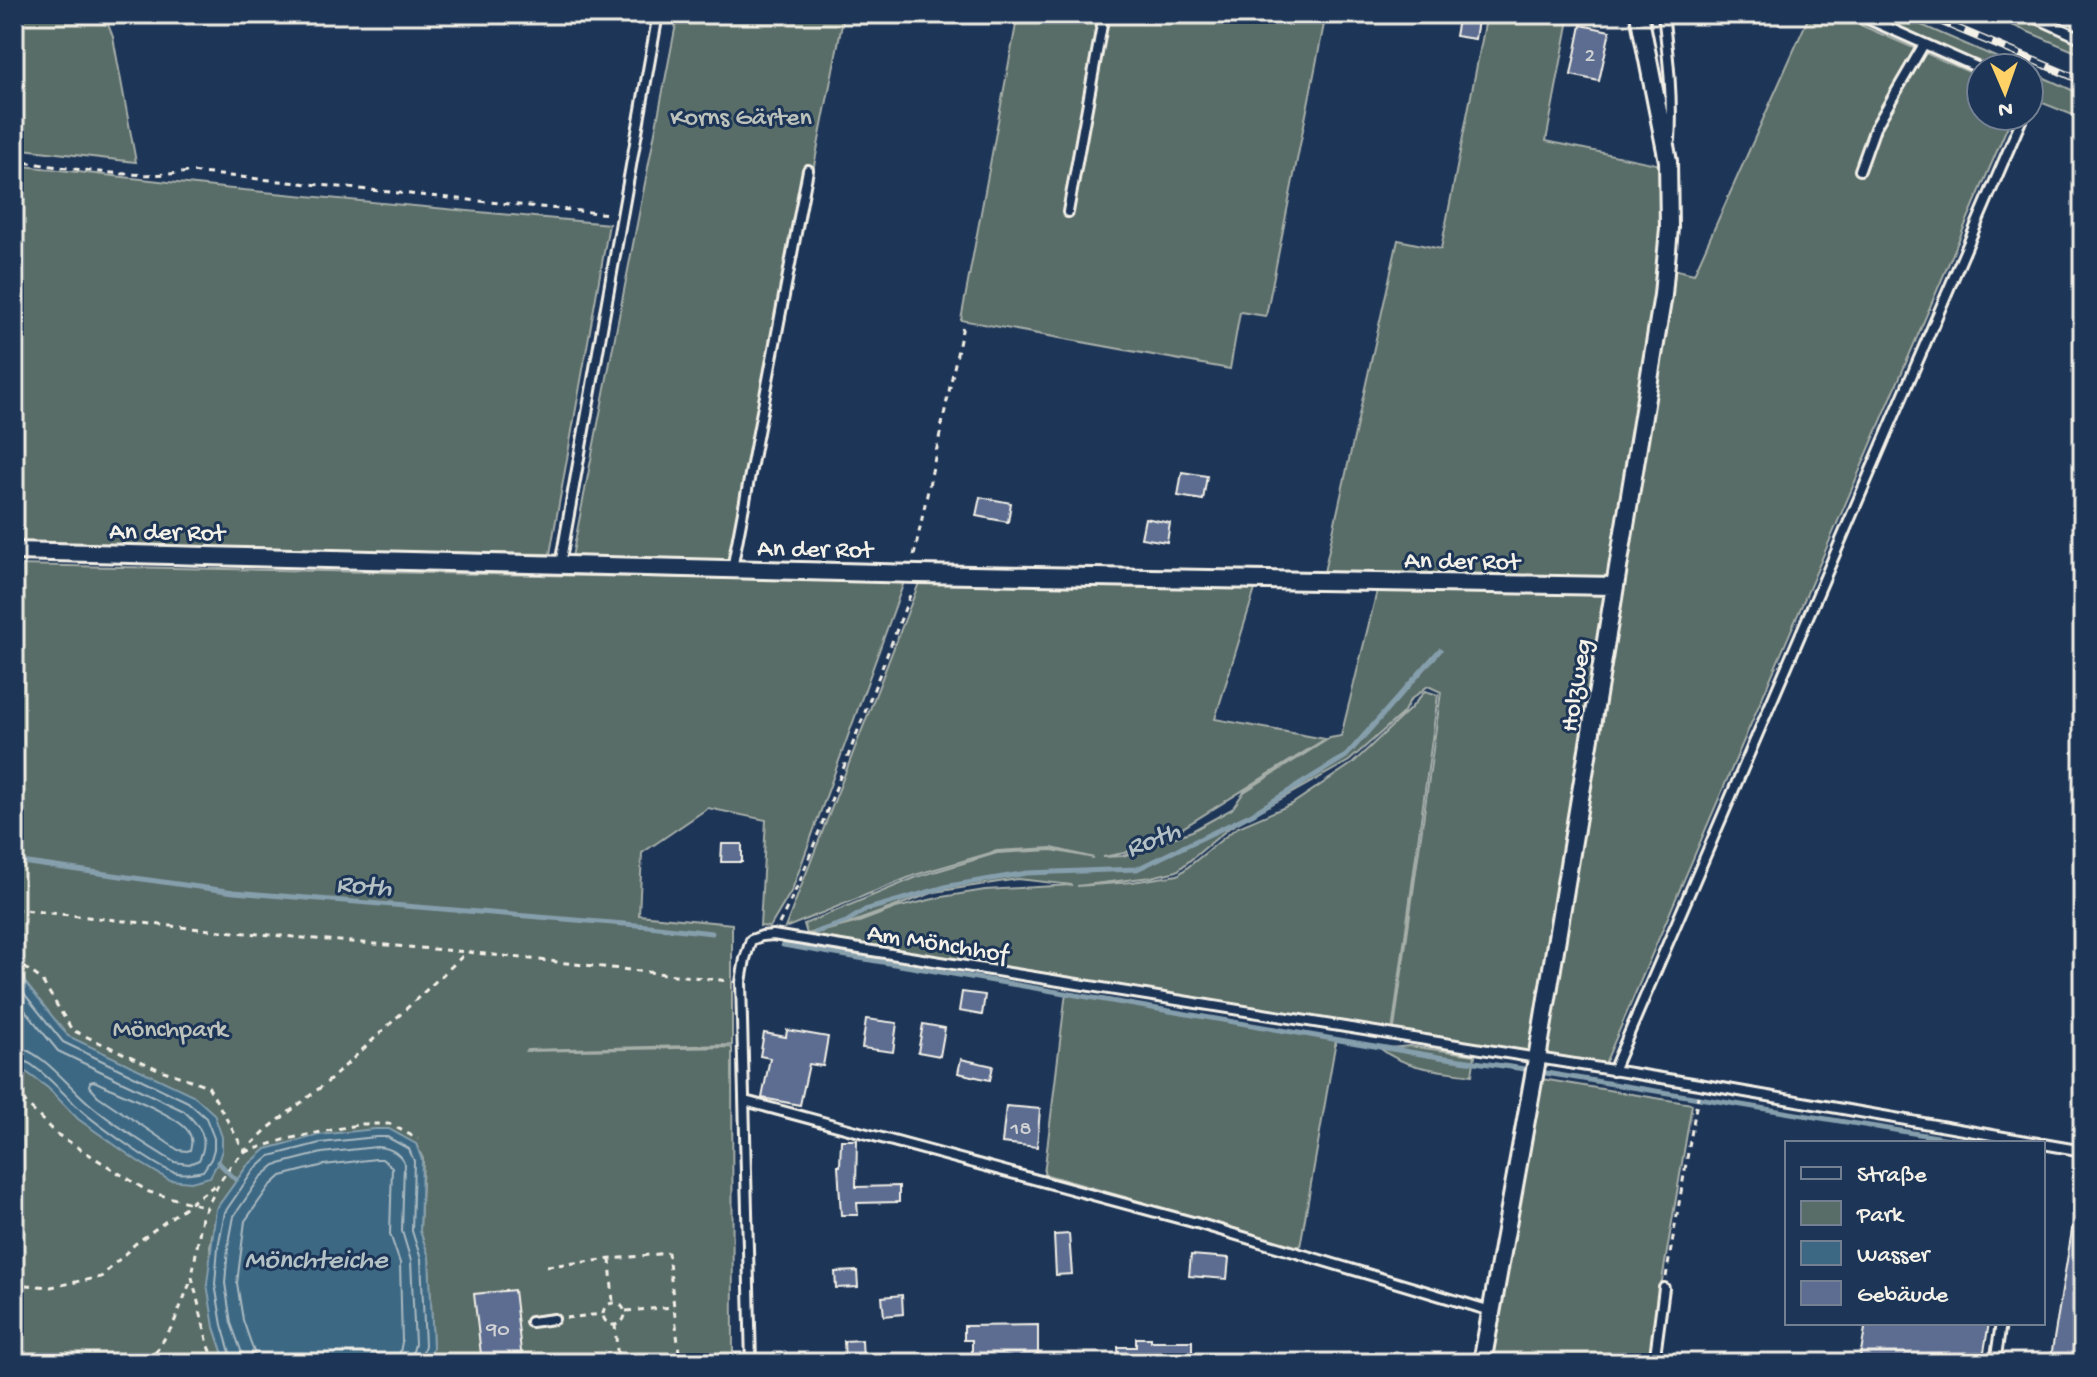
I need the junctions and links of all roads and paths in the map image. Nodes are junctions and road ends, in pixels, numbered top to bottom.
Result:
1 (658, 14) edge
2 (1104, 14) edge
3 (1639, 14) edge
4 (1663, 14) edge
5 (1857, 14) edge
6 (2028, 14) edge
7 (2083, 39) edge
8 (1924, 44) junction
9 (1965, 62) edge
10 (2016, 132) edge
11 (14, 161) edge
12 (1668, 161) junction
13 (808, 170) dead end
14 (1860, 170) dead end
15 (1068, 212) dead end
16 (621, 215) junction
17 (964, 321) dead end
18 (14, 551) edge
19 (560, 565) junction
20 (732, 569) junction
21 (914, 574) junction
22 (1614, 586) junction
23 (14, 909) edge
24 (773, 935) junction
25 (467, 952) junction
26 (14, 960) edge
27 (741, 982) junction
28 (1537, 1059) junction
29 (1613, 1071) junction
30 (14, 1091) edge
31 (745, 1101) junction
32 (1696, 1107) dead end
33 (418, 1139) dead end
34 (2028, 1141) edge
35 (2045, 1144) edge
36 (2083, 1151) edge
37 (245, 1152) junction
38 (219, 1183) junction
39 (190, 1203) junction
40 (207, 1207) junction
41 (610, 1259) junction
42 (547, 1266) dead end
43 (192, 1277) junction
44 (14, 1284) edge
45 (1664, 1288) joint
46 (613, 1303) junction
47 (674, 1307) junction
48 (1492, 1311) junction
49 (625, 1312) junction
50 (604, 1314) junction
51 (554, 1319) joint
52 (531, 1322) dead end
53 (615, 1324) junction
54 (2001, 1325) edge
55 (149, 1363) edge
56 (216, 1363) edge
57 (618, 1363) edge
58 (667, 1363) edge
59 (751, 1363) edge
60 (1482, 1363) edge
61 (1654, 1363) edge
62 (1995, 1363) edge

1 - 16 lane
2 - 15 lane
3 - 12 street, Holzweg
4 - 12 lane
5 - 8 lane
6 - 7 lane
8 - 9 lane
8 - 14 lane
10 - 29 lane
11 - 16 path
12 - 22 street, Holzweg
13 - 20 lane
16 - 19 lane
17 - 21 path
18 - 19 street, An der Rot
19 - 20 street, An der Rot
20 - 21 street, An der Rot
21 - 22 street, An der Rot
21 - 24 path
22 - 28 street, Holzweg
23 - 25 path
24 - 27 lane
24 - 28 lane, Am Mönchhof
25 - 27 path
25 - 37 path
26 - 37 path
27 - 31 lane
28 - 29 lane, Am Mönchhof
28 - 48 street, Holzweg
29 - 34 lane, Am Mönchhof
30 - 39 path
31 - 48 lane
31 - 59 lane
32 - 45 path
33 - 37 path
35 - 36 lane, Am Mönchhof
37 - 38 path
38 - 39 path
38 - 40 path
39 - 40 path
39 - 44 path
40 - 43 path
41 - 42 path
41 - 46 path
41 - 47 path
43 - 55 path
43 - 56 path
45 - 61 lane
46 - 49 path
46 - 50 path
47 - 49 path
47 - 58 path
48 - 60 street, Holzweg
49 - 53 path
50 - 51 path
50 - 53 path
51 - 52 lane
53 - 57 path
54 - 62 lane

